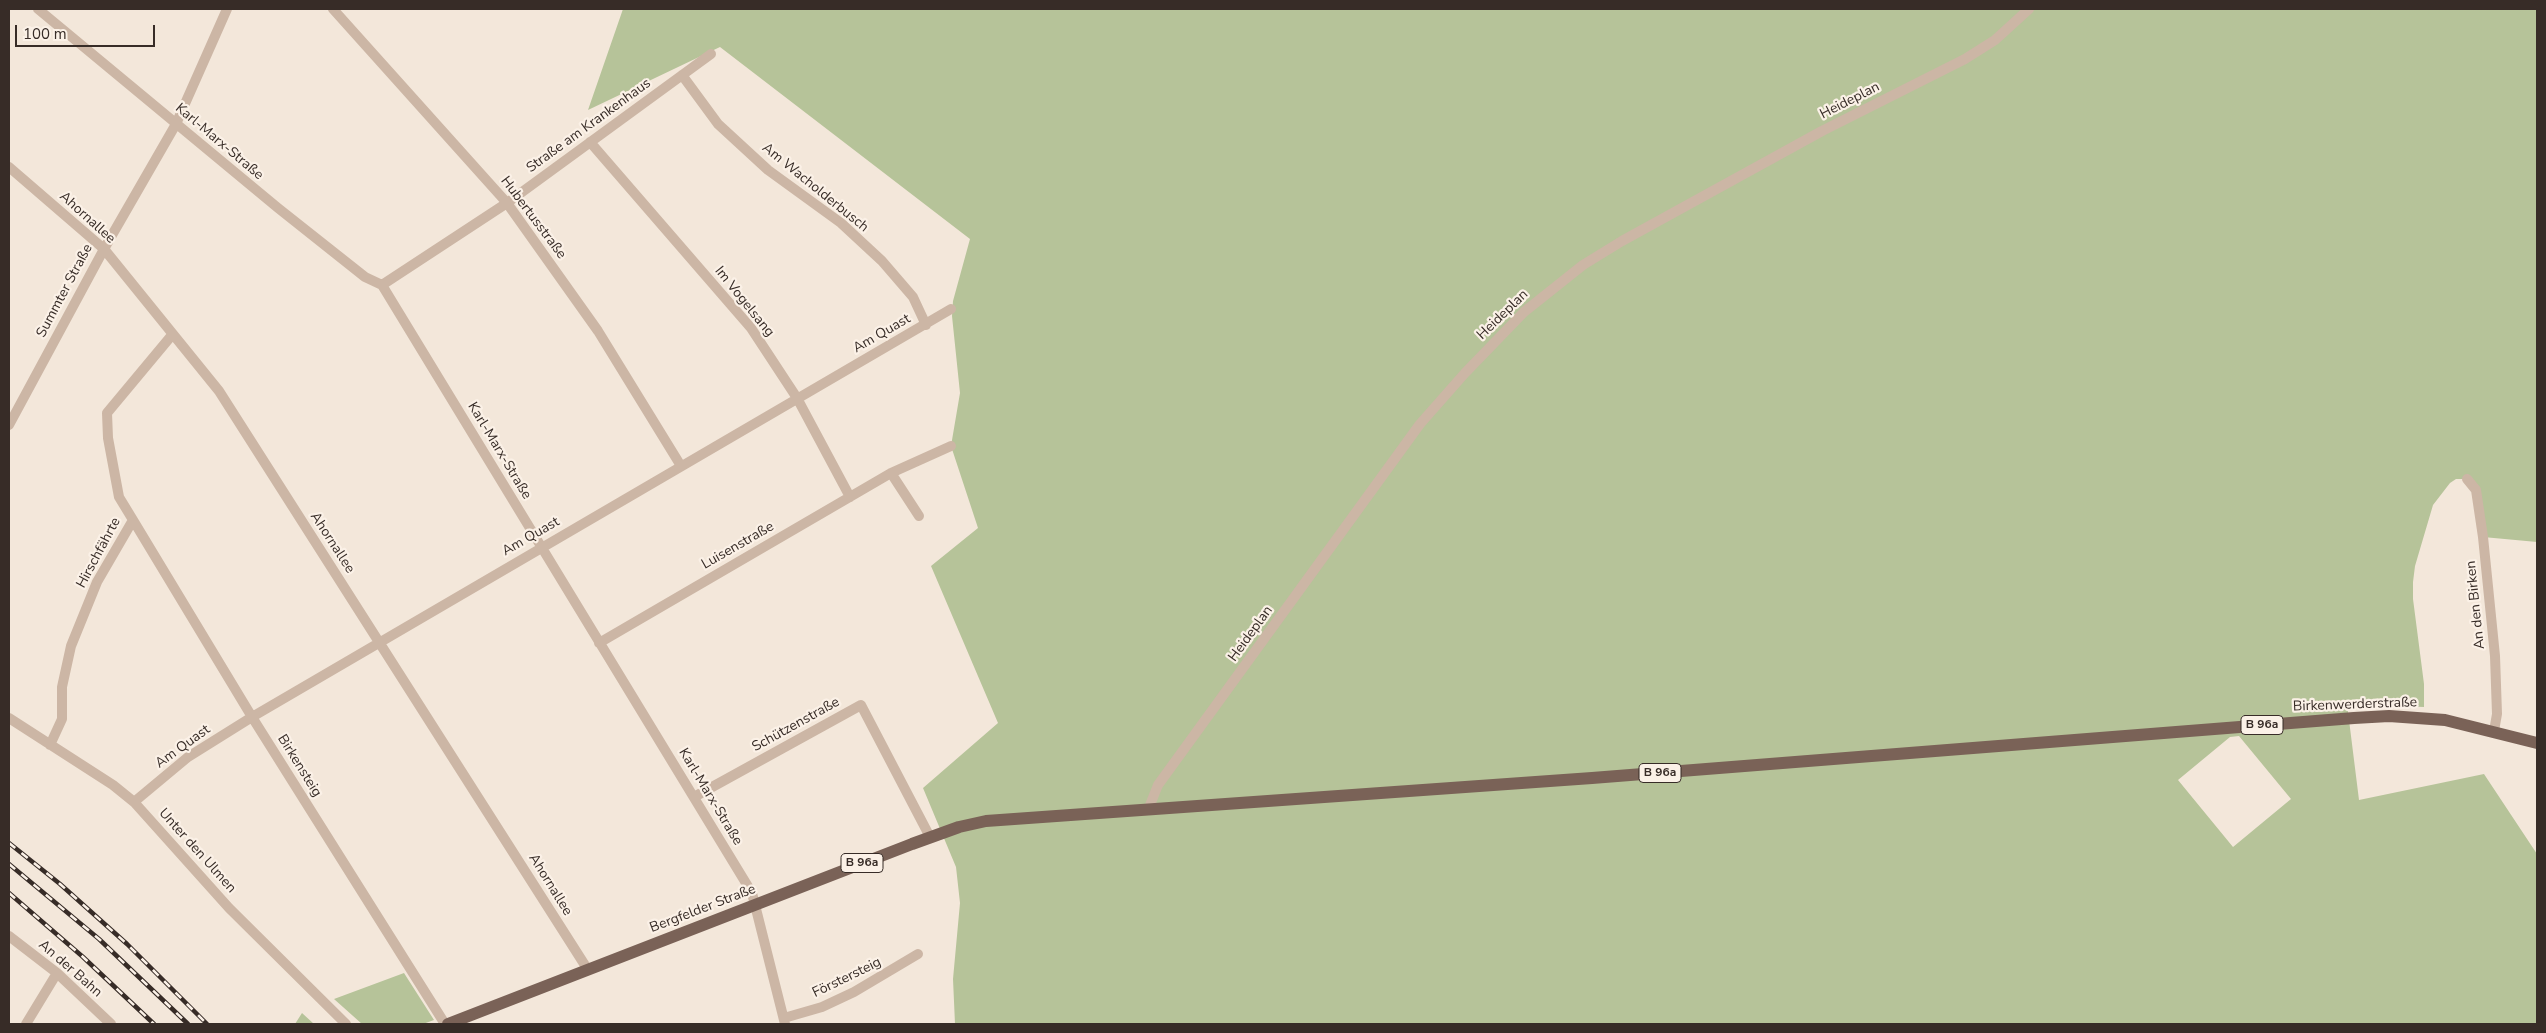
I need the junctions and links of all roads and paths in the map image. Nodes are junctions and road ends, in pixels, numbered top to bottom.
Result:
1 (38, 9) edge
2 (226, 9) edge
3 (333, 9) edge
4 (2029, 9) edge
5 (711, 54) dead end
6 (682, 75) junction
7 (176, 124) junction
8 (590, 142) junction
9 (9, 167) edge
10 (507, 203) junction
11 (104, 249) junction
12 (382, 285) junction
13 (951, 309) dead end
14 (926, 325) junction
15 (172, 334) junction
16 (797, 398) junction
17 (9, 425) edge
18 (951, 446) dead end
19 (681, 466) junction
20 (891, 473) junction
21 (2467, 479) dead end
22 (850, 497) junction
23 (919, 516) dead end
24 (133, 520) junction
25 (541, 546) junction
26 (379, 642) junction
27 (599, 642) junction
28 (252, 717) junction
29 (9, 718) edge
30 (2494, 731) junction
31 (2537, 743) edge
32 (50, 745) junction
33 (694, 797) junction
34 (134, 802) junction
35 (1148, 810) junction
36 (930, 837) junction
37 (756, 905) junction
38 (9, 936) edge
39 (918, 954) dead end
40 (588, 970) junction
41 (57, 972) junction
42 (785, 1021) edge
43 (26, 1024) edge
44 (111, 1024) edge
45 (346, 1024) edge
46 (447, 1024) edge

1 - 7 street, Karl-Marx-Straße
2 - 7 street, Summter Straße
3 - 10 street, Hubertusstraße
4 - 35 street, Heideplan
5 - 6 street, Straße am Krankenhaus
6 - 8 street, Straße am Krankenhaus
6 - 14 street, Am Wacholderbusch
7 - 11 street, Summter Straße
7 - 12 street, Karl-Marx-Straße
8 - 10 street, Straße am Krankenhaus
8 - 16 street, Im Vogelsang
9 - 11 street, Ahornallee
10 - 12 street, Straße am Krankenhaus
10 - 19 street, Hubertusstraße
11 - 15 street, Ahornallee
11 - 17 street, Summter Straße
12 - 25 street, Karl-Marx-Straße
13 - 14 street, Am Quast
14 - 16 street, Am Quast
15 - 24 street, Hirschfährte
15 - 26 street, Ahornallee
16 - 19 street, Am Quast
16 - 22 street, Im Vogelsang
18 - 20 street, Luisenstraße
19 - 25 street, Am Quast
20 - 22 street, Luisenstraße
20 - 23 street
21 - 30 street, An den Birken
22 - 27 street, Luisenstraße
24 - 28 street, Birkensteig
24 - 32 street, Hirschfährte
25 - 26 street, Am Quast
25 - 27 street, Karl-Marx-Straße
26 - 28 street, Am Quast
26 - 40 street, Ahornallee
27 - 33 street, Karl-Marx-Straße
28 - 34 street, Am Quast
28 - 46 street, Birkensteig
29 - 32 street, Unter den Ulmen
30 - 31 main road, Birkenwerderstraße / B 96a
30 - 35 main road, Birkenwerderstraße / B 96a
32 - 34 street, Unter den Ulmen
33 - 36 street, Schützenstraße
33 - 37 street, Karl-Marx-Straße
34 - 45 street, Unter den Ulmen
35 - 36 main road, Bergfelder Straße / B 96a
36 - 37 main road, Bergfelder Straße / B 96a
37 - 40 main road, Bergfelder Straße / B 96a
37 - 42 street, Karl-Marx-Straße
38 - 41 street, An der Bahn
39 - 42 street, Förstersteig
40 - 46 main road, Bergfelder Straße / B 96a
41 - 43 street
41 - 44 street, An der Bahn

